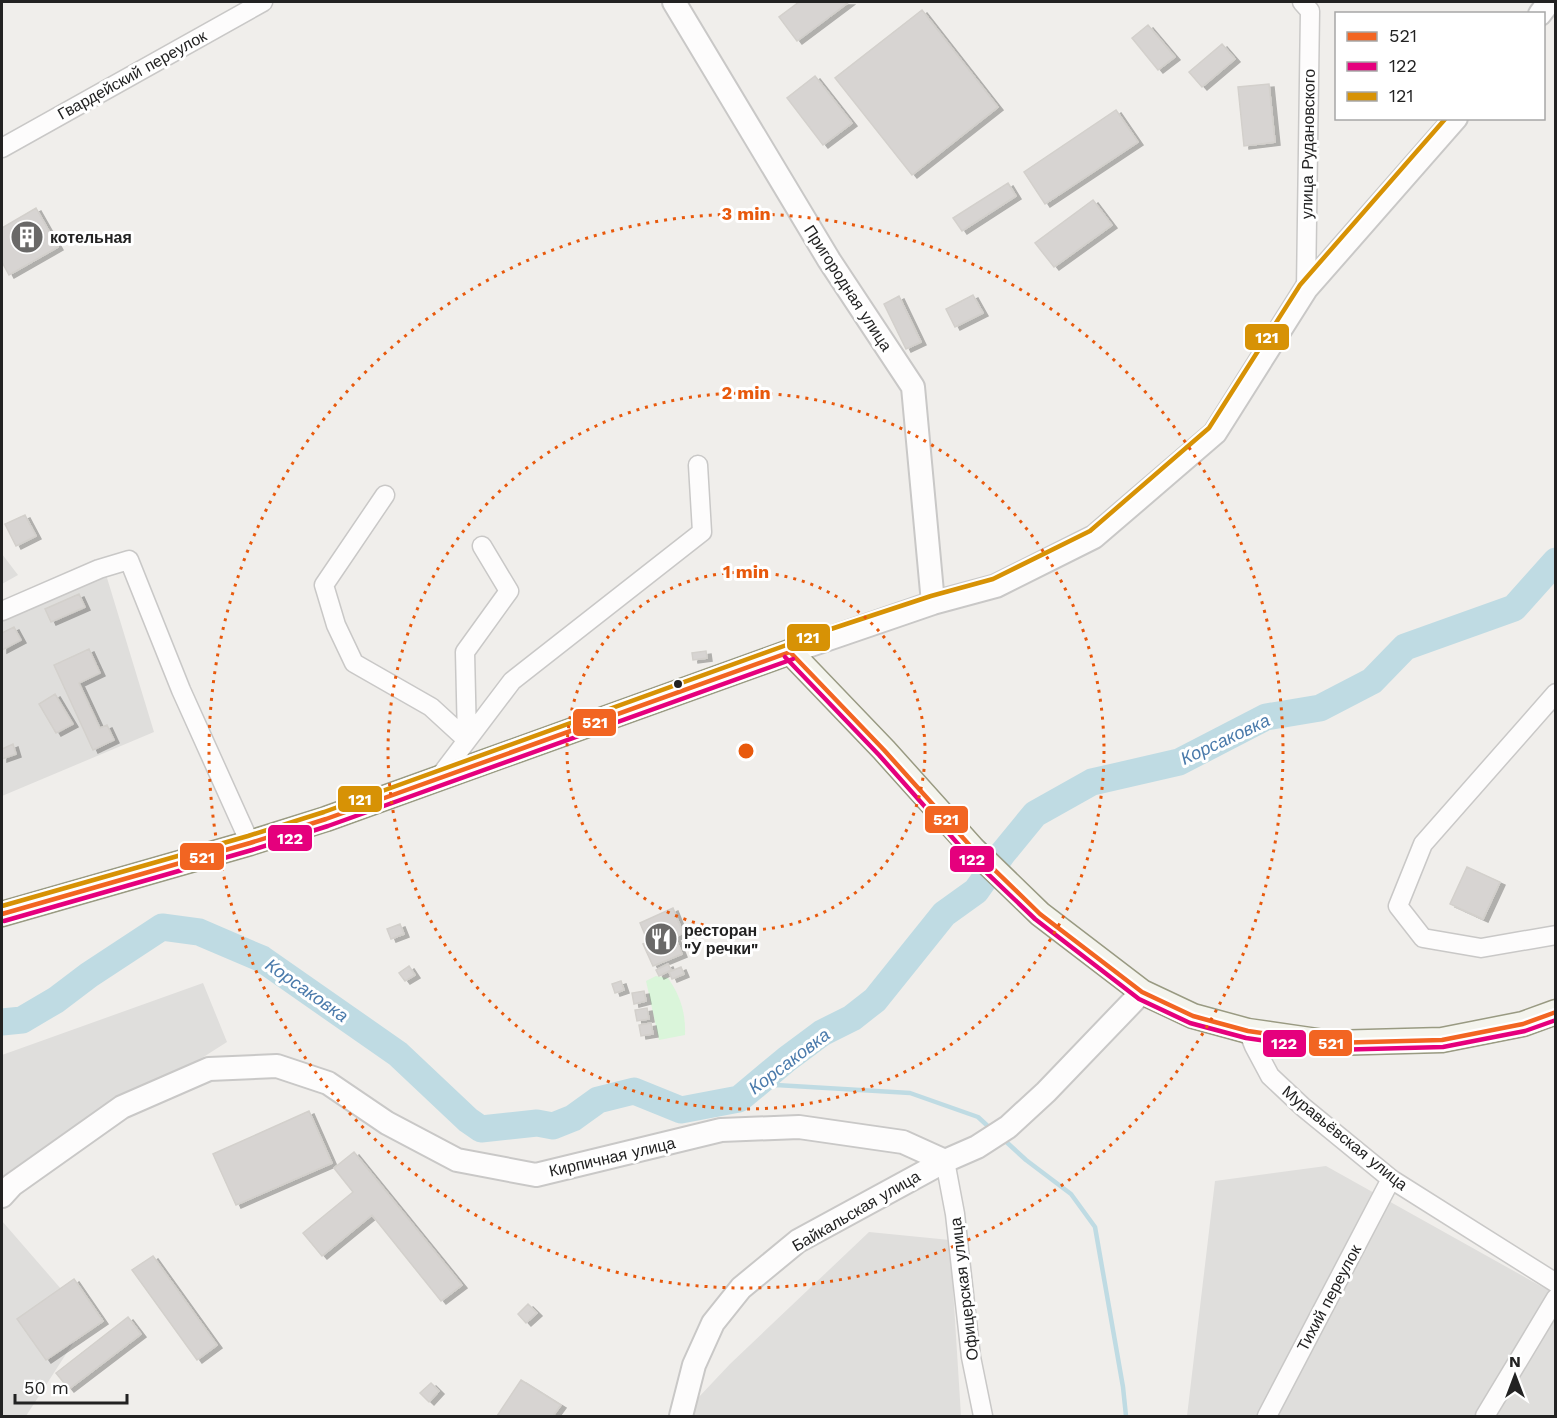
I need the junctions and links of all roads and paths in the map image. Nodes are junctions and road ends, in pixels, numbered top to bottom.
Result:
1 (263, 2) edge
2 (674, 2) edge
3 (1302, 2) edge
4 (1454, 120) edge
5 (2, 148) edge
6 (1306, 289) junction
7 (698, 465) dead end
8 (384, 495) dead end
9 (482, 546) dead end
10 (933, 603) junction
11 (2, 611) edge
12 (790, 652) junction
13 (1556, 693) edge
14 (467, 740) junction
15 (436, 780) junction
16 (250, 843) junction
17 (2, 914) edge
18 (1556, 935) edge
19 (1142, 992) junction
20 (1556, 1012) edge
21 (1248, 1031) junction
22 (945, 1161) junction
23 (1391, 1179) junction
24 (2, 1196) edge
25 (1556, 1283) edge
26 (1556, 1298) edge
27 (681, 1416) edge
28 (983, 1416) edge
29 (1267, 1416) edge
30 (1485, 1416) edge

1 - 5 street, Гвардейский переулок
2 - 10 street, Пригородная улица
3 - 6 street, улица Рудановского
4 - 6 street
6 - 10 street
7 - 14 street
8 - 14 street
9 - 14 street
10 - 12 street
11 - 16 street
12 - 15 main road
12 - 19 main road
13 - 18 street
14 - 15 street
15 - 16 main road
16 - 17 main road
19 - 21 main road
19 - 22 street
20 - 21 main road
21 - 23 street, Муравьёвская улица
22 - 24 street, Кирпичная улица
22 - 27 street, Байкальская улица
22 - 28 street, Офицерская улица
23 - 25 street, Муравьёвская улица
23 - 29 street, Тихий переулок
26 - 30 street

